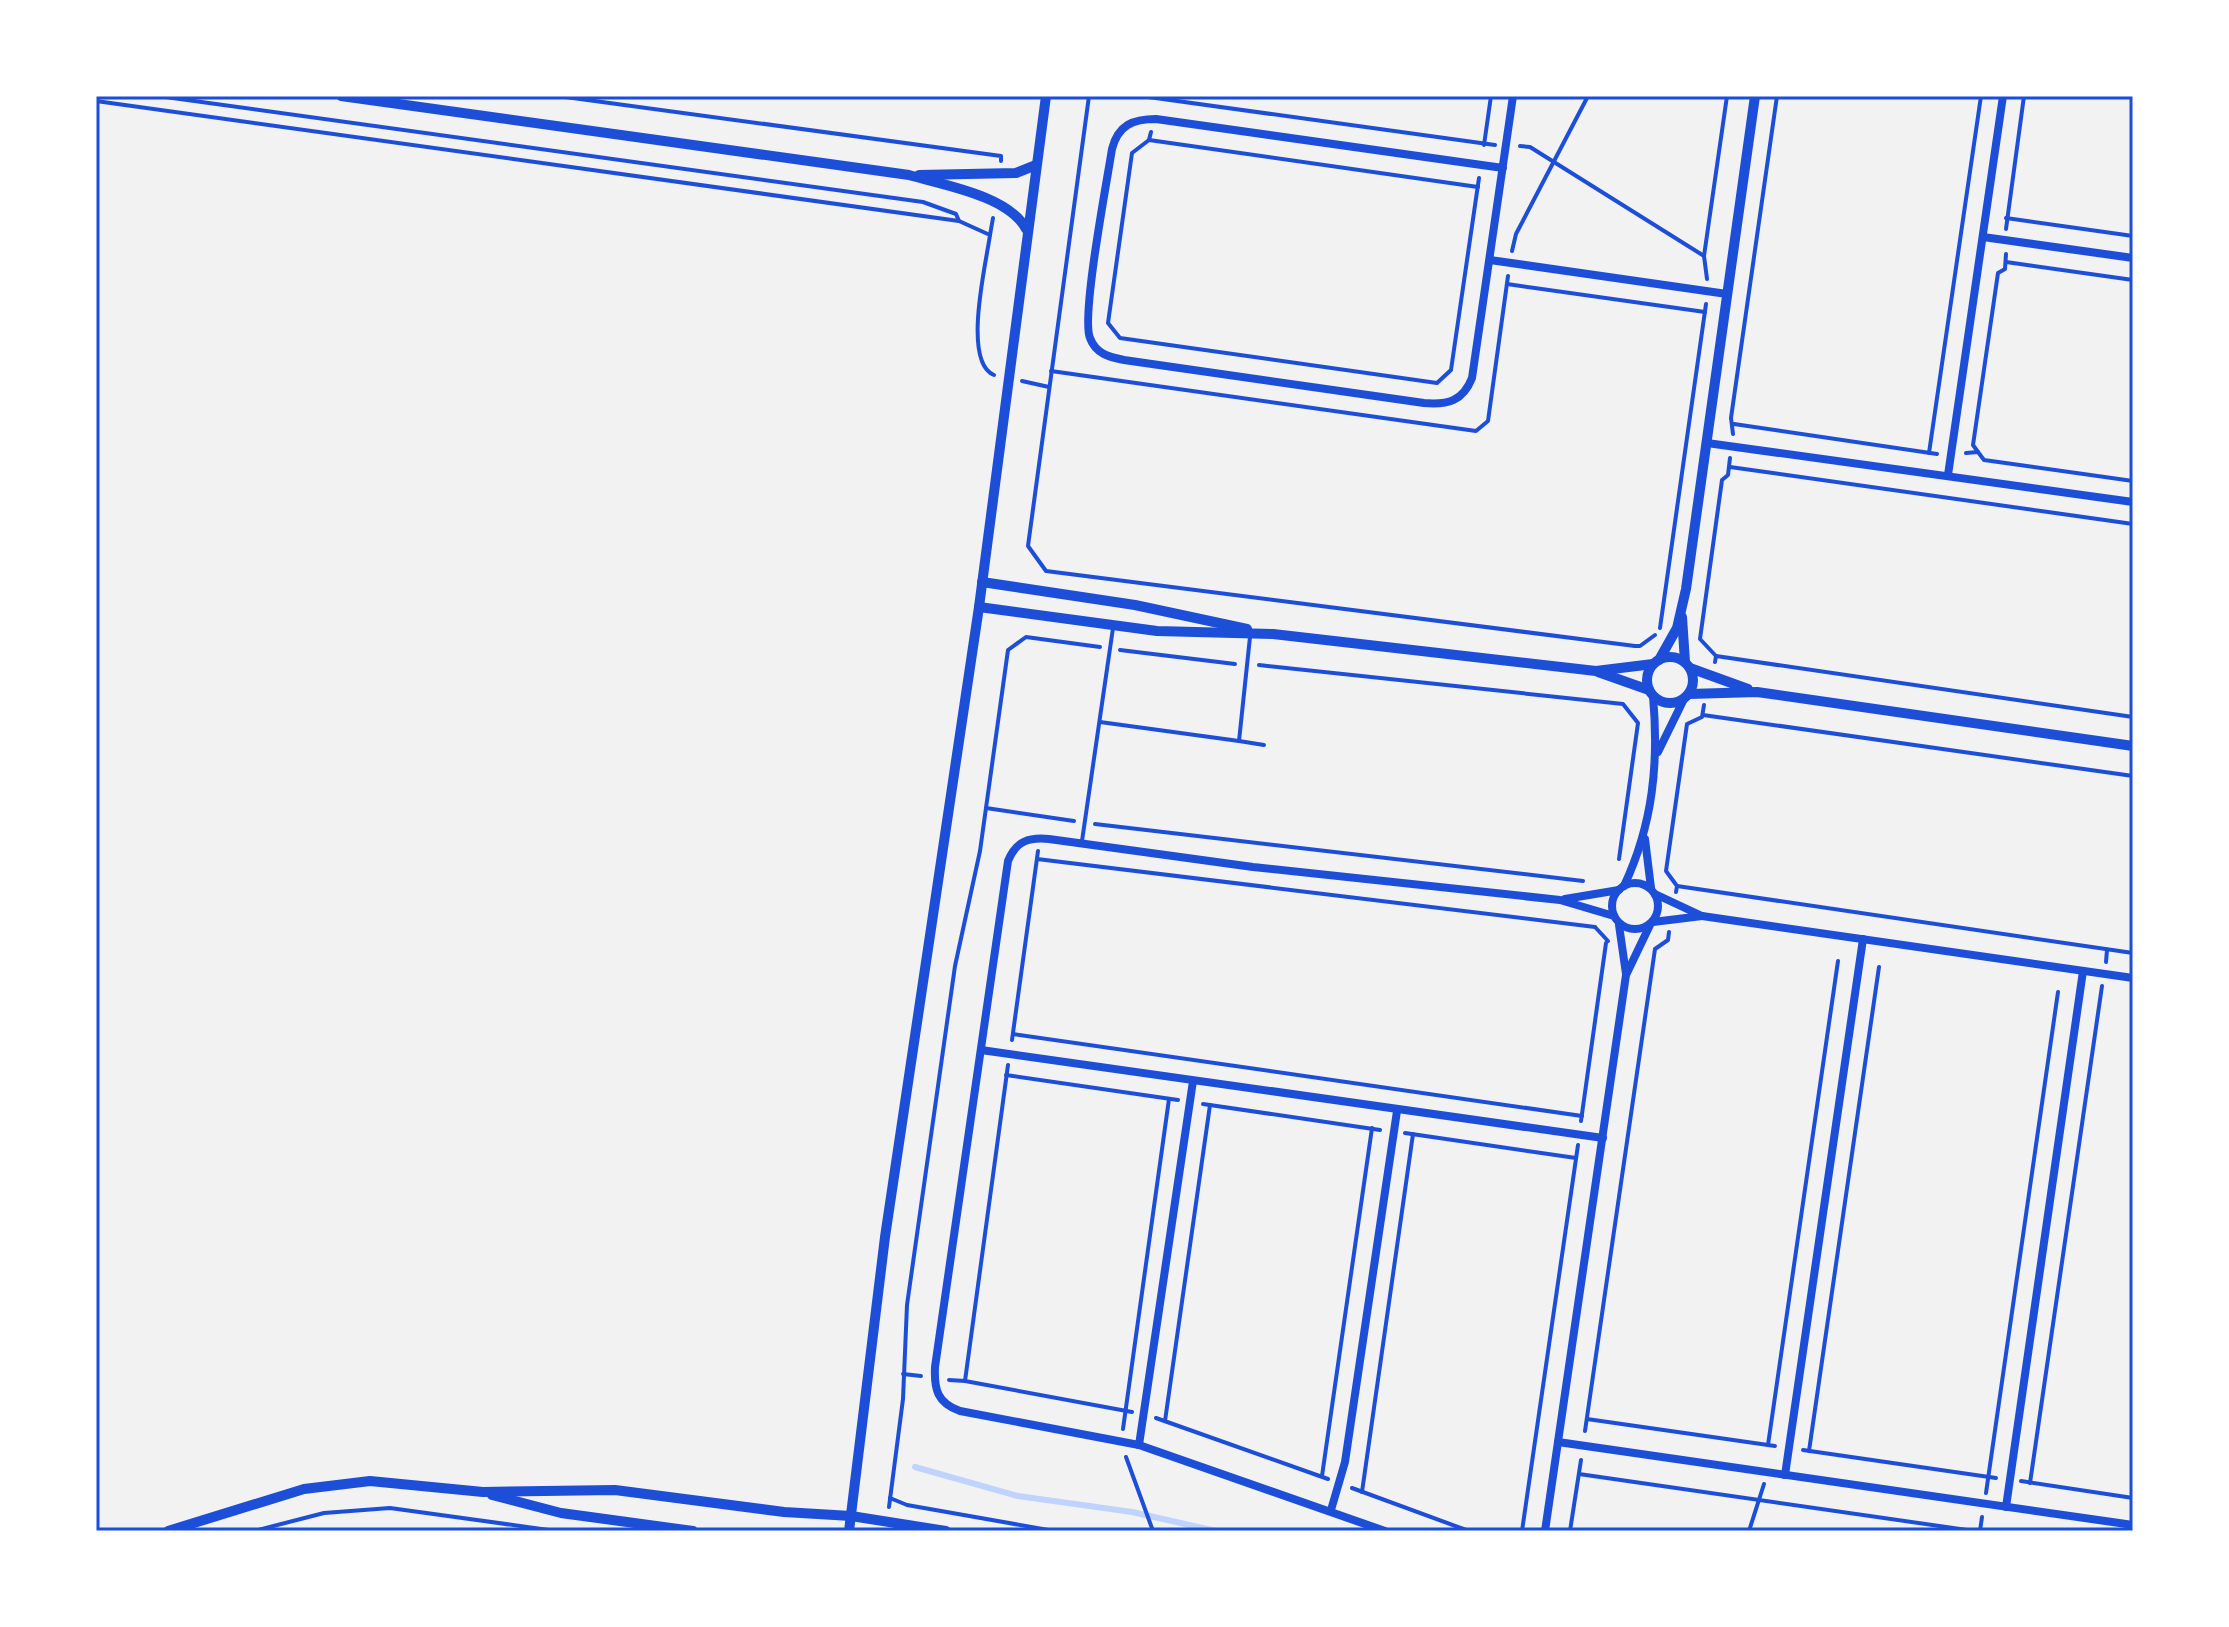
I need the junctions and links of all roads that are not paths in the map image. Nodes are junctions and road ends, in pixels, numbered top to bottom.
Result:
1 (341, 96) edge
2 (1046, 96) edge
3 (1513, 96) edge
4 (1755, 96) edge
5 (2003, 96) edge
6 (1036, 165) junction
7 (1503, 168) junction
8 (909, 175) junction
9 (1027, 231) junction
10 (1983, 237) junction
11 (2133, 258) edge
12 (1490, 260) junction
13 (1727, 294) junction
14 (1707, 443) junction
15 (1948, 475) junction
16 (2133, 502) edge
17 (982, 582) junction
18 (979, 607) junction
19 (1682, 611) junction
20 (1113, 626) junction
21 (1251, 633) junction
22 (1273, 634) junction
23 (1656, 662) junction
24 (1688, 665) junction
25 (1596, 671) junction
26 (1757, 692) junction
27 (1651, 693) junction
28 (1687, 696) junction
29 (1100, 722) junction
30 (1239, 741) junction
31 (1264, 745) dead end
32 (2133, 746) edge
33 (1657, 753) junction
34 (1645, 838) junction
35 (1082, 844) junction
36 (1621, 888) junction
37 (1653, 891) junction
38 (1560, 900) junction
39 (1702, 916) junction
40 (1616, 919) junction
41 (1651, 924) junction
42 (1863, 939) junction
43 (2083, 971) junction
44 (1626, 975) junction
45 (2133, 978) edge
46 (981, 1050) junction
47 (1193, 1081) junction
48 (1397, 1111) junction
49 (1603, 1138) junction
50 (1558, 1442) junction
51 (1139, 1445) junction
52 (1785, 1475) junction
53 (483, 1492) junction
54 (2006, 1507) junction
55 (1331, 1510) junction
56 (851, 1516) junction
57 (2133, 1525) edge
58 (168, 1531) edge
59 (693, 1531) edge
60 (849, 1531) edge
61 (946, 1531) edge
62 (1385, 1531) edge
63 (1545, 1531) edge

1 - 8 street
2 - 6 street
3 - 7 street
4 - 13 street
5 - 10 street
6 - 8 street
6 - 9 street
7 - 12 street
7 - 12 street
8 - 9 street
9 - 17 street
10 - 11 street
10 - 15 street
12 - 13 street
13 - 14 street
14 - 15 street
14 - 19 street
15 - 16 street
17 - 18 street
17 - 22 street
18 - 20 street
18 - 56 street
19 - 23 street
19 - 24 street
20 - 21 street
20 - 29 lane
21 - 22 street
21 - 30 lane
22 - 25 street
23 - 24 street
23 - 25 street
23 - 27 street
24 - 26 street
24 - 28 street
25 - 27 street
26 - 28 street
26 - 32 street
27 - 28 street
27 - 33 street
28 - 33 street
29 - 30 lane
29 - 35 lane
30 - 31 lane
33 - 34 street
34 - 36 street
34 - 37 street
35 - 38 street
35 - 46 street
36 - 37 street
36 - 38 street
36 - 40 street
37 - 39 street
37 - 41 street
38 - 40 street
39 - 41 street
39 - 42 street
40 - 41 street
40 - 44 street
41 - 44 street
42 - 43 street
42 - 52 street
43 - 45 street
43 - 54 street
44 - 49 street
46 - 47 street
46 - 51 street
47 - 48 street
47 - 51 street
48 - 49 street
48 - 55 street
49 - 50 street
50 - 52 street
50 - 63 street
51 - 55 street
52 - 54 street
53 - 56 street
53 - 58 street
53 - 59 street
54 - 57 street
55 - 62 street
56 - 60 street
56 - 61 street

